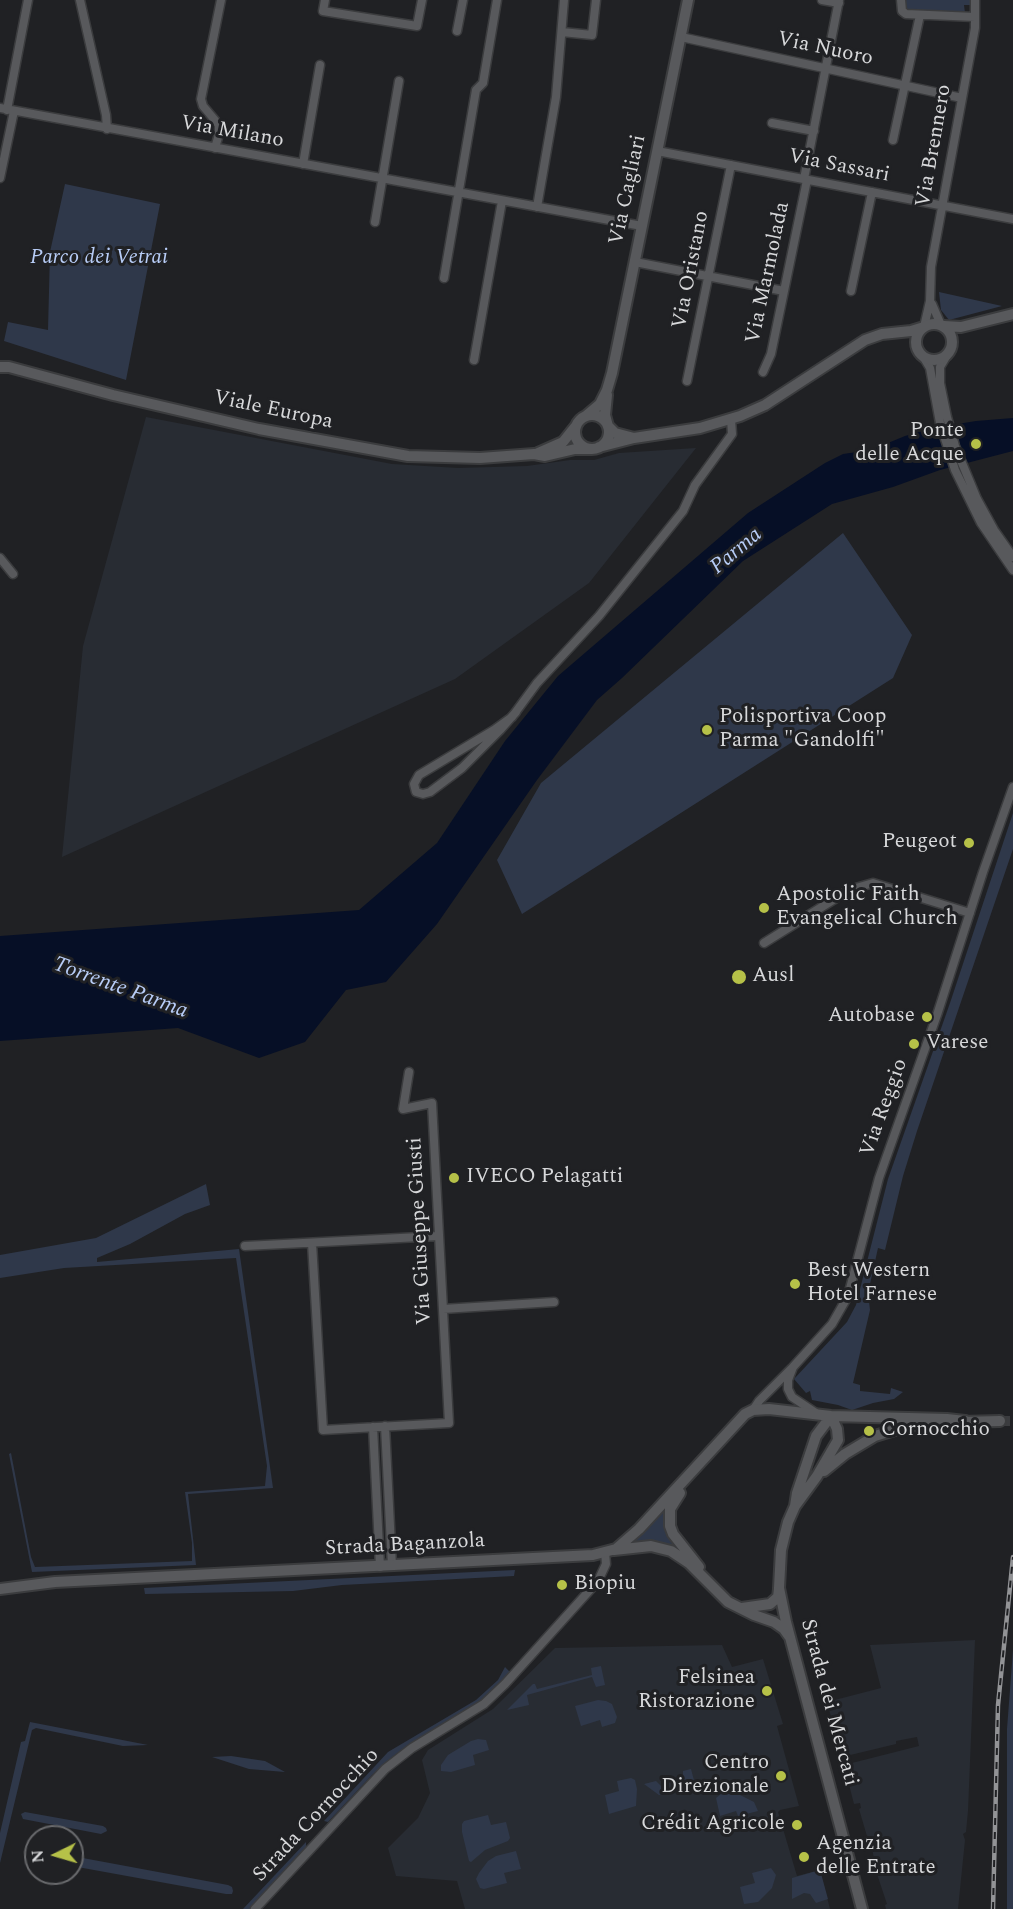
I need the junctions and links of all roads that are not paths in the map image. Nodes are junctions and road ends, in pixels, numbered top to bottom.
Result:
1 (28, 0) edge
2 (80, 0) edge
3 (221, 0) edge
4 (325, 0) edge
5 (422, 0) edge
6 (463, 0) edge
7 (497, 0) edge
8 (564, 0) edge
9 (596, 0) edge
10 (688, 0) edge
11 (822, 0) edge
12 (901, 0) edge
13 (975, 0) edge
14 (839, 2) edge
15 (921, 15) junction
16 (975, 17) junction
17 (457, 31) dead end
18 (562, 32) junction
19 (681, 38) junction
20 (320, 65) dead end
21 (826, 69) junction
22 (399, 81) dead end
23 (905, 86) junction
24 (962, 98) junction
25 (7, 110) edge
26 (772, 123) dead end
27 (107, 129) junction
28 (814, 131) junction
29 (893, 140) dead end
30 (215, 148) junction
31 (657, 151) junction
32 (303, 164) junction
33 (731, 165) junction
34 (0, 178) edge
35 (382, 178) junction
36 (805, 179) junction
37 (872, 192) junction
38 (459, 193) junction
39 (502, 201) junction
40 (943, 206) junction
41 (537, 207) junction
42 (1013, 219) edge
43 (375, 222) dead end
44 (642, 226) junction
45 (635, 262) junction
46 (709, 276) junction
47 (444, 278) dead end
48 (784, 291) junction
49 (852, 291) dead end
50 (930, 299) junction
51 (1013, 314) edge
52 (979, 323) junction
53 (941, 325) junction
54 (924, 327) junction
55 (853, 350) junction
56 (921, 354) junction
57 (948, 354) junction
58 (0, 360) edge
59 (474, 360) dead end
60 (5, 367) edge
61 (935, 370) junction
62 (763, 372) dead end
63 (687, 381) dead end
64 (608, 388) junction
65 (587, 416) junction
66 (731, 420) junction
67 (577, 423) junction
68 (606, 423) junction
69 (634, 438) junction
70 (594, 448) junction
71 (534, 454) junction
72 (998, 542) junction
73 (1013, 557) edge
74 (0, 558) edge
75 (1013, 570) edge
76 (13, 574) dead end
77 (516, 712) junction
78 (1013, 787) edge
79 (970, 913) junction
80 (764, 943) dead end
81 (409, 1072) dead end
82 (439, 1236) junction
83 (312, 1243) junction
84 (245, 1246) dead end
85 (554, 1302) dead end
86 (443, 1309) junction
87 (793, 1367) junction
88 (753, 1410) junction
89 (819, 1414) junction
90 (831, 1416) junction
91 (965, 1421) junction
92 (1000, 1421) tunnel mouth
93 (385, 1426) junction
94 (373, 1427) junction
95 (694, 1469) junction
96 (816, 1478) junction
97 (795, 1506) junction
98 (610, 1551) junction
99 (392, 1566) junction
100 (380, 1567) junction
101 (705, 1579) junction
102 (779, 1588) junction
103 (0, 1589) edge
104 (739, 1608) junction
105 (791, 1642) junction
106 (255, 1909) edge
107 (862, 1909) edge

1 - 25 street
2 - 27 street
3 - 30 street
4 - 5 street
6 - 17 street
7 - 38 street
8 - 18 street
9 - 18 street
10 - 19 street, Via Cagliari
11 - 14 street, Via Marmolada
12 - 15 street
13 - 16 street, Via Brennero
14 - 21 street, Via Marmolada
15 - 16 street
15 - 23 street
16 - 24 street, Via Brennero
18 - 41 street
19 - 21 street, Via Nuoro
19 - 31 street, Via Cagliari
20 - 32 street
21 - 23 street, Via Nuoro
21 - 28 street, Via Marmolada
22 - 35 street
23 - 24 street, Via Nuoro
23 - 29 street
24 - 40 street, Via Brennero
25 - 27 street, Via Milano
25 - 34 street
26 - 28 street
27 - 30 street, Via Milano
28 - 36 street, Via Marmolada
30 - 32 street, Via Milano
31 - 33 street, Via Sassari
31 - 44 street, Via Cagliari
32 - 35 street, Via Milano
33 - 36 street, Via Sassari
33 - 46 street, Via Oristano
35 - 38 street, Via Milano
35 - 43 street
36 - 37 street, Via Sassari
36 - 48 street, Via Marmolada
37 - 40 street, Via Sassari
37 - 49 street
38 - 39 street, Via Milano
38 - 47 street
39 - 41 street, Via Milano
39 - 59 street
40 - 42 street, Via Sassari
40 - 50 street, Via Brennero
41 - 44 street, Via Milano
44 - 45 street, Via Cagliari
45 - 46 street
45 - 64 street, Via Cagliari
46 - 48 street
46 - 63 street, Via Oristano
48 - 62 street, Via Marmolada
50 - 53 street, Via Brennero
50 - 54 street, Via Brennero
51 - 52 street
52 - 53 street
52 - 57 street
53 - 54 street
53 - 57 street
54 - 55 street, Viale Europa
54 - 56 street
55 - 56 street, Viale Europa
55 - 66 street, Viale Europa
56 - 57 street
56 - 61 street
57 - 61 street
58 - 60 street
60 - 71 street, Viale Europa
61 - 72 street
64 - 65 street, Via Cagliari
64 - 68 street, Via Cagliari
65 - 67 street, Viale Europa
65 - 68 street
66 - 69 street, Viale Europa
66 - 77 street
67 - 70 street
67 - 71 street, Viale Europa
68 - 69 street
68 - 70 street
69 - 70 street, Viale Europa
70 - 71 street, Viale Europa
72 - 73 street
72 - 75 street
74 - 76 street
77 - 77 street
78 - 79 street, Via Reggio
79 - 80 street
79 - 87 street, Via Reggio
81 - 82 street, Via Giuseppe Giusti
82 - 83 street
82 - 86 street, Via Giuseppe Giusti
83 - 84 street
83 - 94 street
85 - 86 street
86 - 93 street, Via Giuseppe Giusti
87 - 88 street
87 - 89 street
88 - 89 street
88 - 95 street
89 - 90 street
90 - 91 street, Strada dei Mercati
90 - 96 street, Strada dei Mercati
90 - 97 street, Strada dei Mercati
91 - 92 street, Strada dei Mercati
91 - 96 street, Strada dei Mercati
93 - 94 street
93 - 99 street
94 - 100 street
95 - 98 street
95 - 101 street
96 - 97 street, Strada dei Mercati
97 - 102 street, Strada dei Mercati
98 - 99 street, Strada Baganzola
98 - 101 street, Strada Baganzola
98 - 106 street, Strada Cornocchio
99 - 100 street, Strada Baganzola
100 - 103 street, Strada Baganzola
101 - 104 street
102 - 104 street
102 - 105 street, Strada dei Mercati
104 - 105 street
105 - 107 street, Strada dei Mercati

